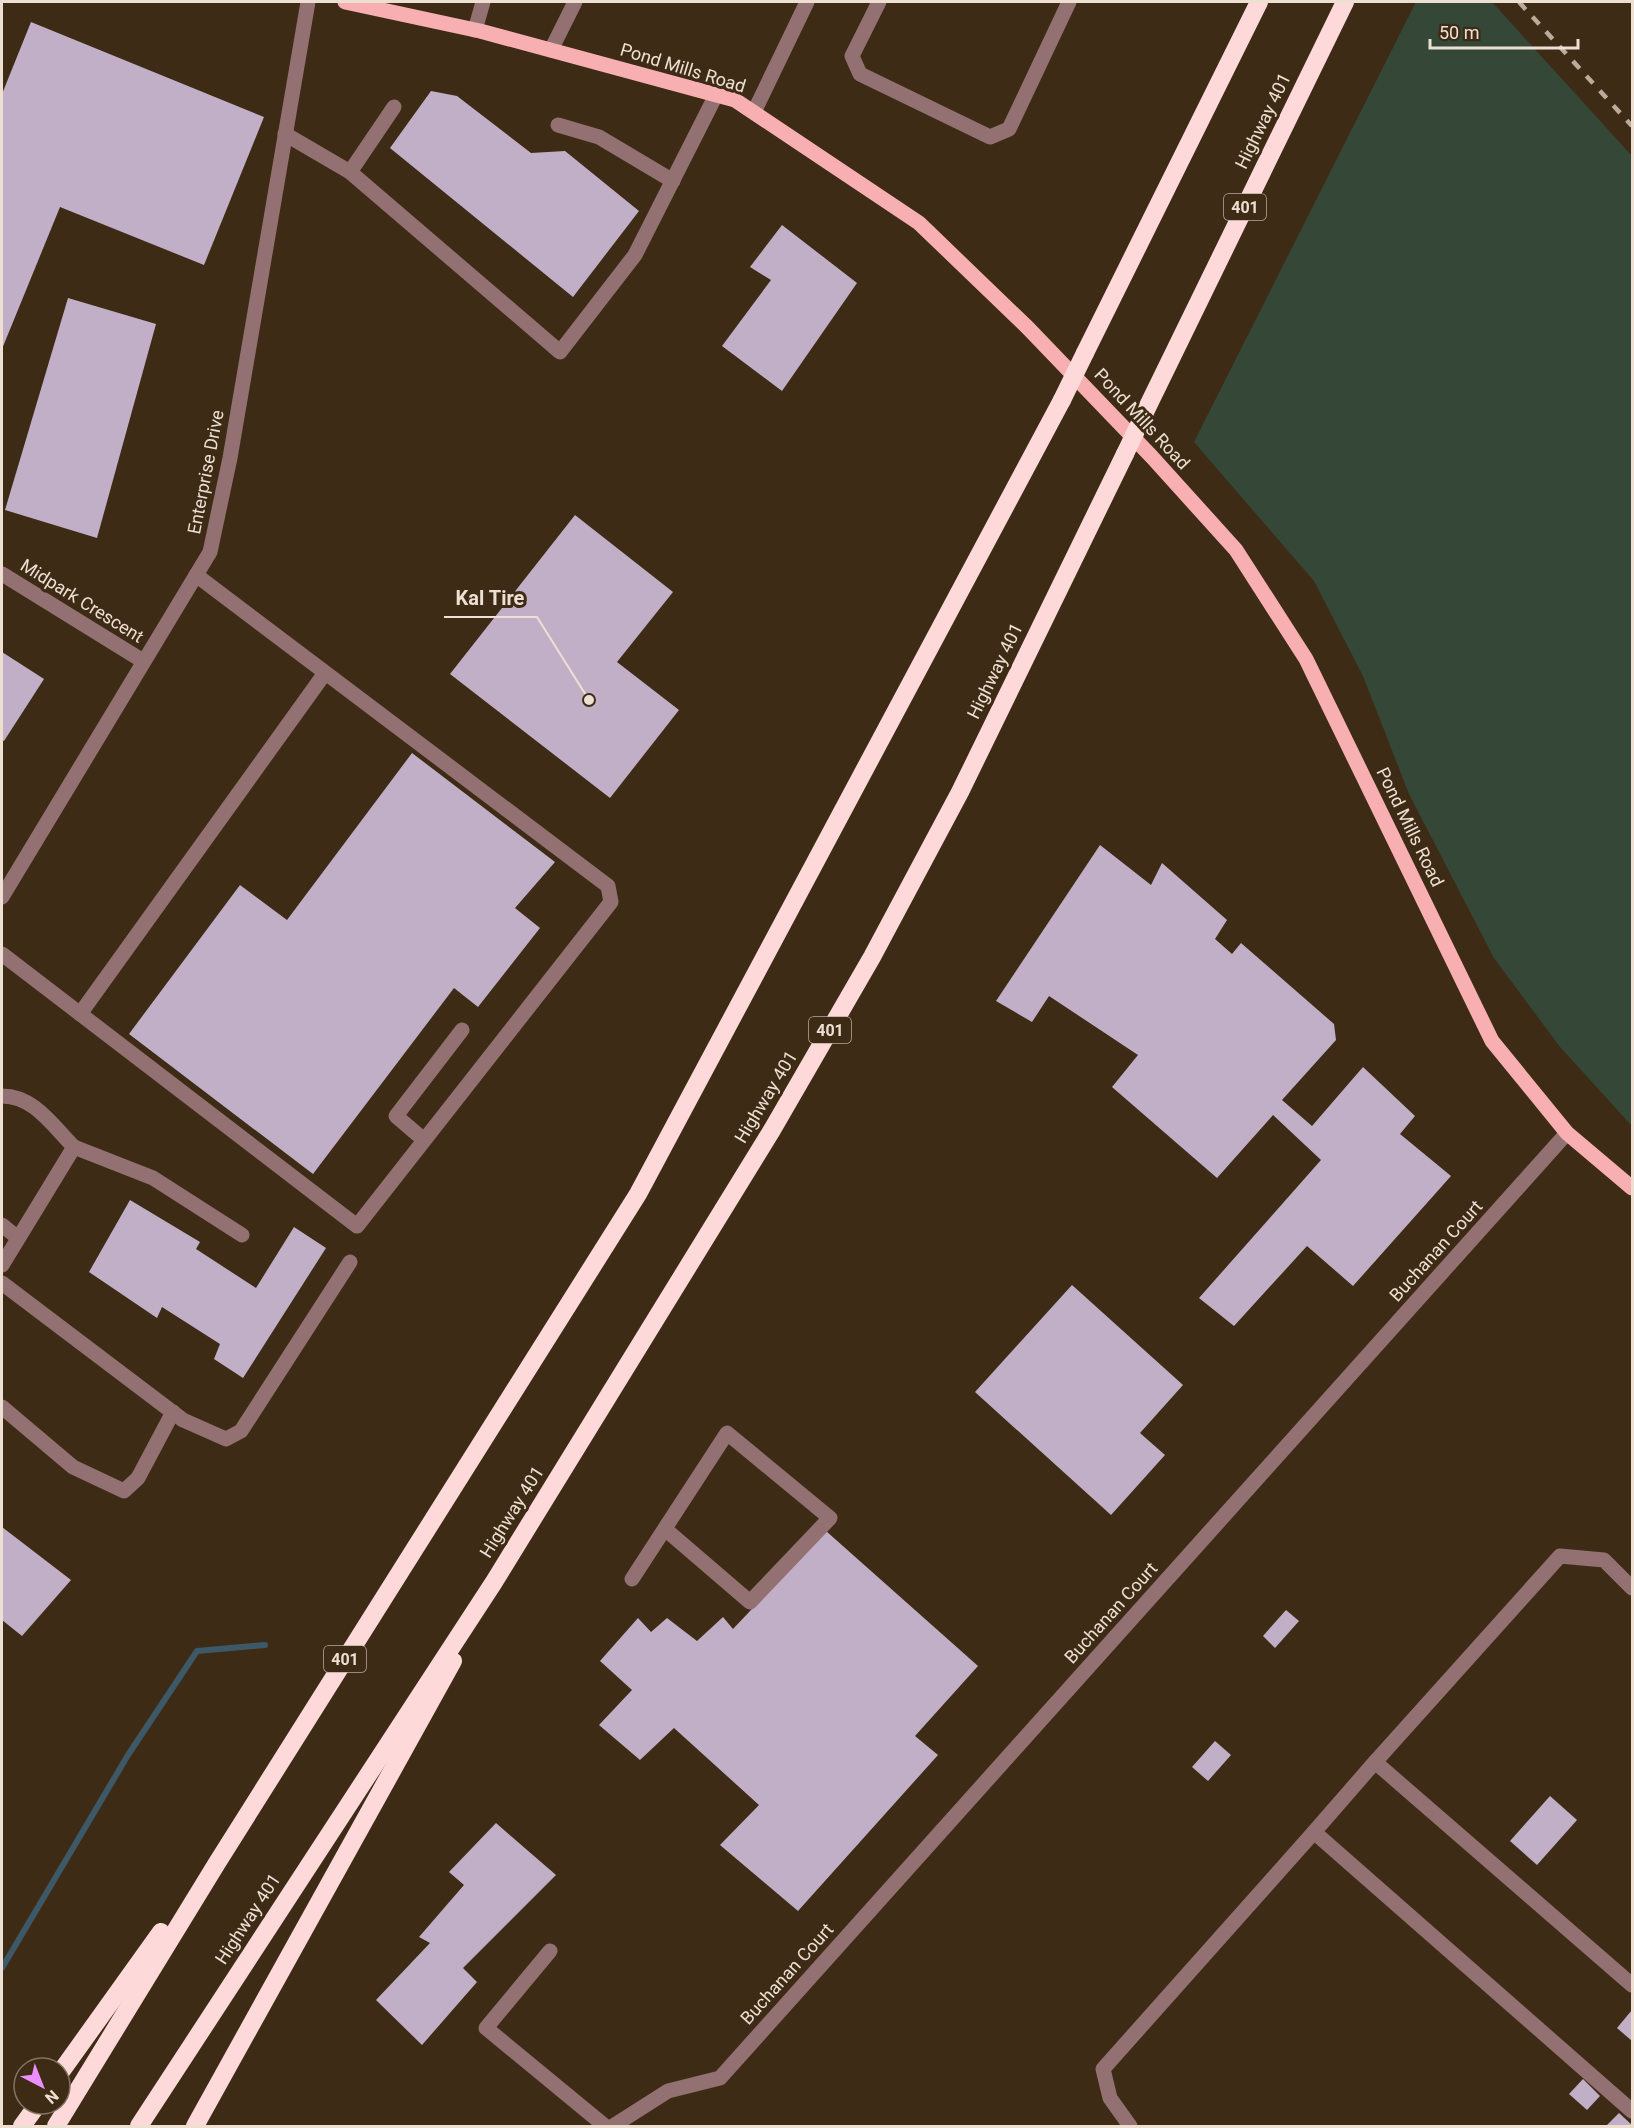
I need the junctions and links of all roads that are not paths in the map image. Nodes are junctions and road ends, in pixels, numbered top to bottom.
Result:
1 (308, 2) edge
2 (345, 2) edge
3 (483, 2) edge
4 (575, 2) edge
5 (807, 2) edge
6 (879, 2) edge
7 (1069, 2) edge
8 (1259, 2) edge
9 (1345, 2) edge
10 (475, 30) junction
11 (551, 50) junction
12 (716, 95) junction
13 (394, 107) dead end
14 (754, 112) junction
15 (558, 125) dead end
16 (285, 134) junction
17 (350, 172) junction
18 (673, 181) junction
19 (2, 574) edge
20 (196, 575) junction
21 (143, 661) junction
22 (325, 672) junction
23 (2, 897) edge
24 (2, 954) edge
25 (80, 1014) junction
26 (462, 1030) dead end
27 (2, 1096) edge
28 (1568, 1133) junction
29 (424, 1140) junction
30 (74, 1147) junction
31 (1632, 1188) edge
32 (2, 1226) edge
33 (242, 1235) dead end
34 (18, 1238) junction
35 (350, 1262) dead end
36 (2, 1265) edge
37 (2, 1283) edge
38 (2, 1407) edge
39 (173, 1412) junction
40 (665, 1529) junction
41 (632, 1579) dead end
42 (494, 1582) junction
43 (1632, 1588) edge
44 (1375, 1762) junction
45 (1314, 1832) junction
46 (216, 1863) junction
47 (550, 1951) dead end
48 (1632, 1985) edge
49 (72, 2056) edge
50 (1632, 2111) edge
51 (56, 2127) edge
52 (139, 2127) edge
53 (195, 2127) edge
54 (605, 2127) edge
55 (613, 2127) edge
56 (1130, 2127) edge

1 - 16 street, Enterprise Drive
2 - 10 main road, Pond Mills Road
3 - 10 street
4 - 11 street
5 - 14 street
6 - 7 street
8 - 46 highway, 401, bridge
9 - 42 highway, Highway 401 / 401, bridge
10 - 11 main road, Pond Mills Road
11 - 12 main road, Pond Mills Road
12 - 14 main road, Pond Mills Road
12 - 18 street
13 - 17 street
14 - 28 main road, Pond Mills Road
15 - 18 street
16 - 17 street
16 - 20 street, Enterprise Drive
17 - 18 street
19 - 21 street, Midpark Crescent
20 - 21 street, Enterprise Drive
20 - 22 street
21 - 23 street, Enterprise Drive
22 - 25 street
22 - 29 street
24 - 25 street
25 - 29 street
26 - 29 street
27 - 30 street
28 - 31 main road, Pond Mills Road
28 - 55 street, Buchanan Court
30 - 33 street
30 - 34 street
32 - 34 street
34 - 36 street
35 - 39 street
37 - 39 street
38 - 39 street
40 - 40 street
40 - 41 street
42 - 52 highway, Highway 401 / 401
42 - 53 highway
43 - 44 street
44 - 45 street
44 - 48 street
45 - 50 street
45 - 56 street
46 - 49 highway
46 - 51 highway, 401
47 - 54 street

